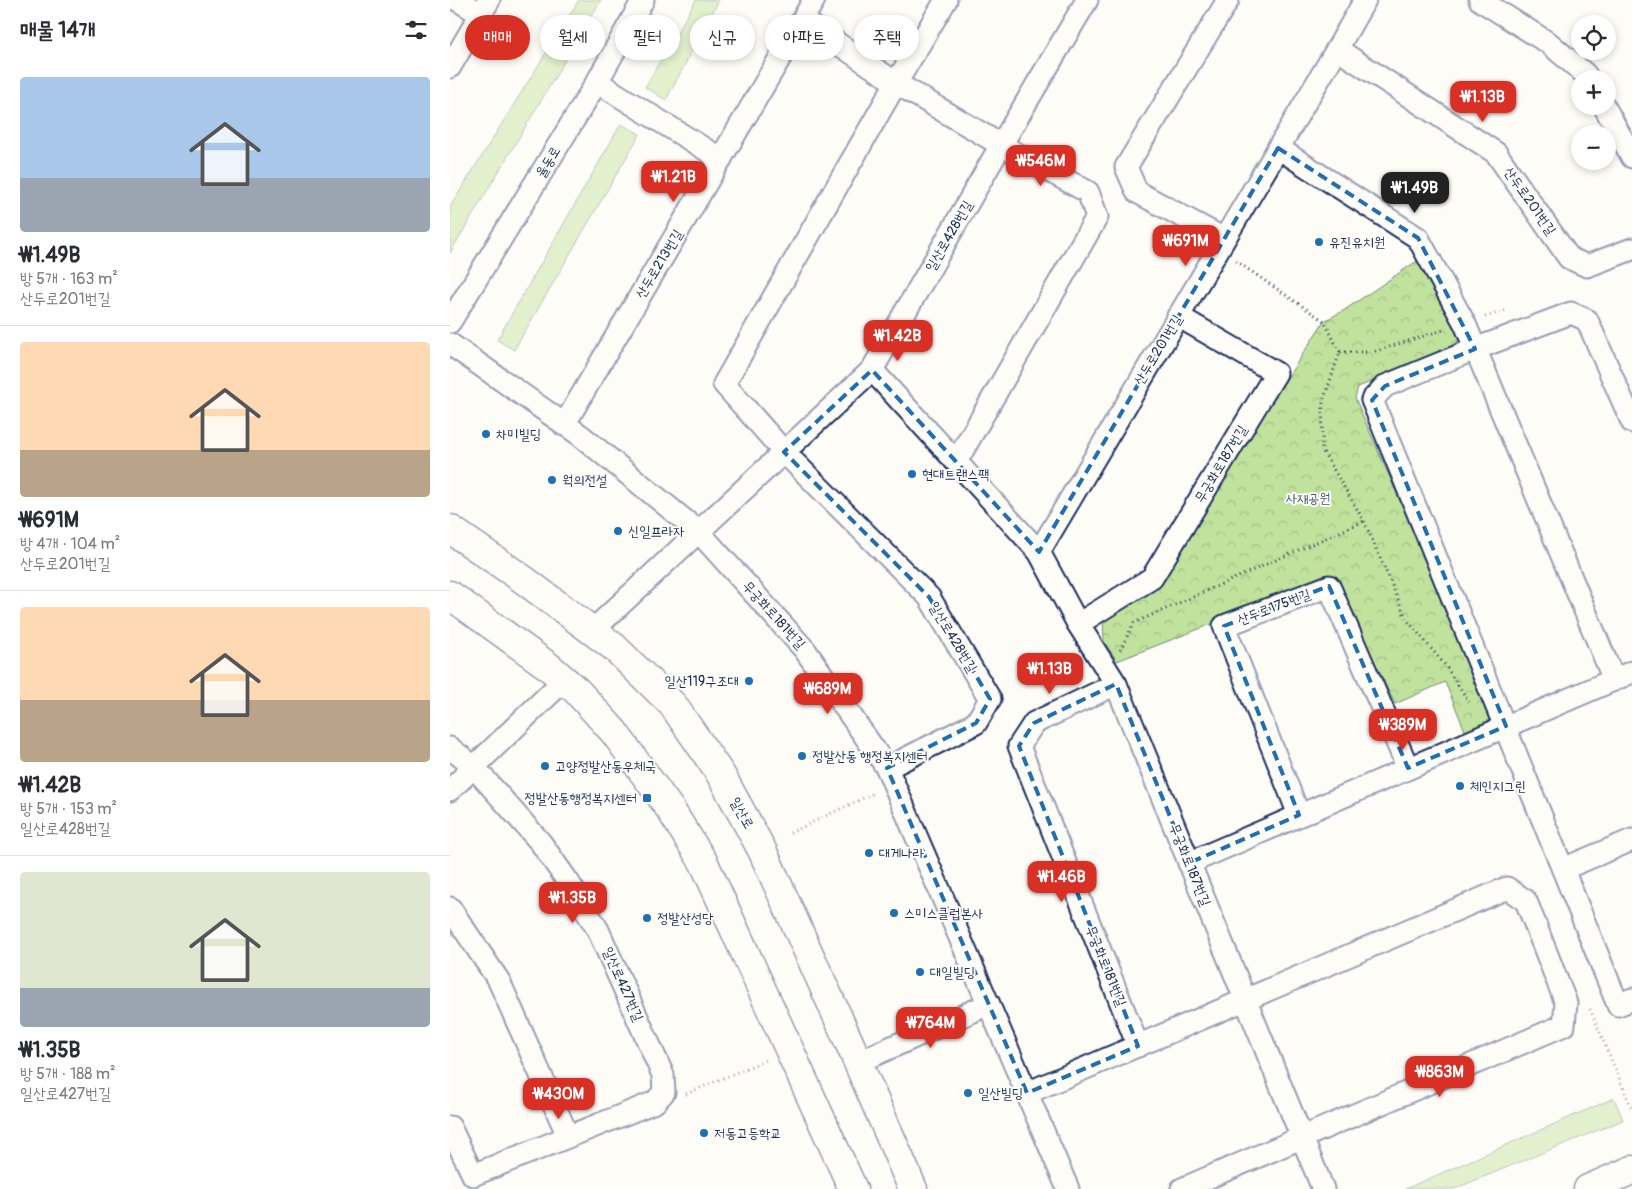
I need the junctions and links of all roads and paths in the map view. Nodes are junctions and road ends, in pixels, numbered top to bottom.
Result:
1 (457, 0) edge
2 (643, 0) edge
3 (814, 0) edge
4 (946, 0) edge
5 (1087, 0) edge
6 (1228, 0) edge
7 (1364, 0) edge
8 (1480, 0) edge
9 (485, 7) edge
10 (806, 15) edge
11 (844, 48) edge
12 (1337, 49) junction
13 (779, 60) edge
14 (450, 67) edge
15 (1581, 70) edge
16 (597, 82) junction
17 (896, 84) junction
18 (1609, 115) edge
19 (1001, 145) junction
20 (1278, 148) junction
21 (1632, 156) edge
22 (721, 159) junction
23 (1224, 239) junction
24 (1632, 249) edge
25 (1233, 259) dead end
26 (1178, 316) junction
27 (450, 322) edge
28 (1449, 328) dead end
29 (450, 344) edge
30 (1475, 349) junction
31 (1340, 352) junction
32 (872, 370) junction
33 (1632, 422) edge
34 (564, 425) junction
35 (784, 452) junction
36 (956, 462) junction
37 (1364, 521) junction
38 (450, 529) edge
39 (698, 532) junction
40 (1038, 552) junction
41 (450, 595) edge
42 (1078, 624) junction
43 (592, 630) junction
44 (1119, 650) dead end
45 (1623, 676) edge
46 (564, 680) junction
47 (1116, 684) junction
48 (1473, 709) dead end
49 (1506, 726) junction
50 (450, 748) edge
51 (473, 766) junction
52 (887, 768) junction
53 (1408, 768) junction
54 (450, 790) edge
55 (874, 793) dead end
56 (1299, 816) junction
57 (790, 833) dead end
58 (1632, 840) edge
59 (1189, 863) junction
60 (1563, 868) junction
61 (450, 908) edge
62 (1246, 1001) junction
63 (1625, 1002) edge
64 (989, 1004) junction
65 (1138, 1046) junction
66 (773, 1057) dead end
67 (858, 1062) junction
68 (664, 1092) junction
69 (1027, 1093) junction
70 (450, 1128) edge
71 (568, 1136) junction
72 (1302, 1136) junction
73 (1632, 1170) edge
74 (853, 1189) edge
75 (913, 1189) edge
76 (1068, 1189) edge
77 (1182, 1189) edge
78 (1323, 1189) edge
79 (1588, 1189) edge

1 - 9 street
2 - 16 street, 율동로
3 - 10 street, 산두로213번길
4 - 17 street, 일산로428번길
5 - 19 street, 일산로428번길
6 - 23 street
7 - 12 street, 산두로201번길
8 - 15 street
9 - 14 street
11 - 17 street
12 - 20 street, 산두로201번길
12 - 24 street, 산두로201번길
13 - 22 street, 산두로213번길
16 - 22 street
16 - 27 street, 율동로
17 - 19 street
17 - 35 street, 일산로428번길
18 - 21 street
19 - 32 street, 일산로428번길
19 - 36 street
20 - 23 street, 산두로201번길
20 - 30 street
22 - 34 street, 산두로213번길
23 - 26 street, 산두로201번길
25 - 31 path
26 - 40 street, 산두로201번길
26 - 42 street, 무궁화로187번길
28 - 31 path
29 - 34 street, 무궁화로181번길
30 - 33 street
30 - 45 street
30 - 49 street
31 - 37 path
32 - 35 street, 일산로428번길
32 - 36 street, 무궁화로187번길
34 - 39 street, 무궁화로181번길
35 - 39 street, 일산로428번길
35 - 52 street, 일산로428번길
36 - 40 street, 무궁화로187번길
37 - 44 path
37 - 48 path
38 - 43 main road, 일산로
39 - 43 street, 일산로428번길
39 - 52 street, 무궁화로181번길
40 - 42 street, 무궁화로187번길
41 - 46 main road
42 - 47 street, 무궁화로187번길
43 - 67 main road, 일산로
45 - 49 street
46 - 51 street
46 - 74 main road
47 - 59 street, 무궁화로187번길
47 - 65 street, 무궁화로181번길
49 - 53 street
49 - 60 street
50 - 51 street, 일산로427번길
51 - 54 street
51 - 68 street, 일산로427번길
52 - 64 street, 무궁화로181번길
53 - 56 street
53 - 56 street, 산두로175번길
55 - 57 path
56 - 59 street
58 - 60 street
59 - 62 street, 무궁화로187번길
60 - 63 street
61 - 71 street
62 - 65 street
62 - 72 street, 무궁화로187번길
62 - 72 street
64 - 67 street
64 - 69 street, 무궁화로181번길
65 - 69 street
66 - 68 path
67 - 75 main road, 일산로
68 - 71 street
69 - 76 street, 무궁화로181번길
70 - 71 street
72 - 77 street
72 - 78 street, 무궁화로187번길
73 - 79 main road

